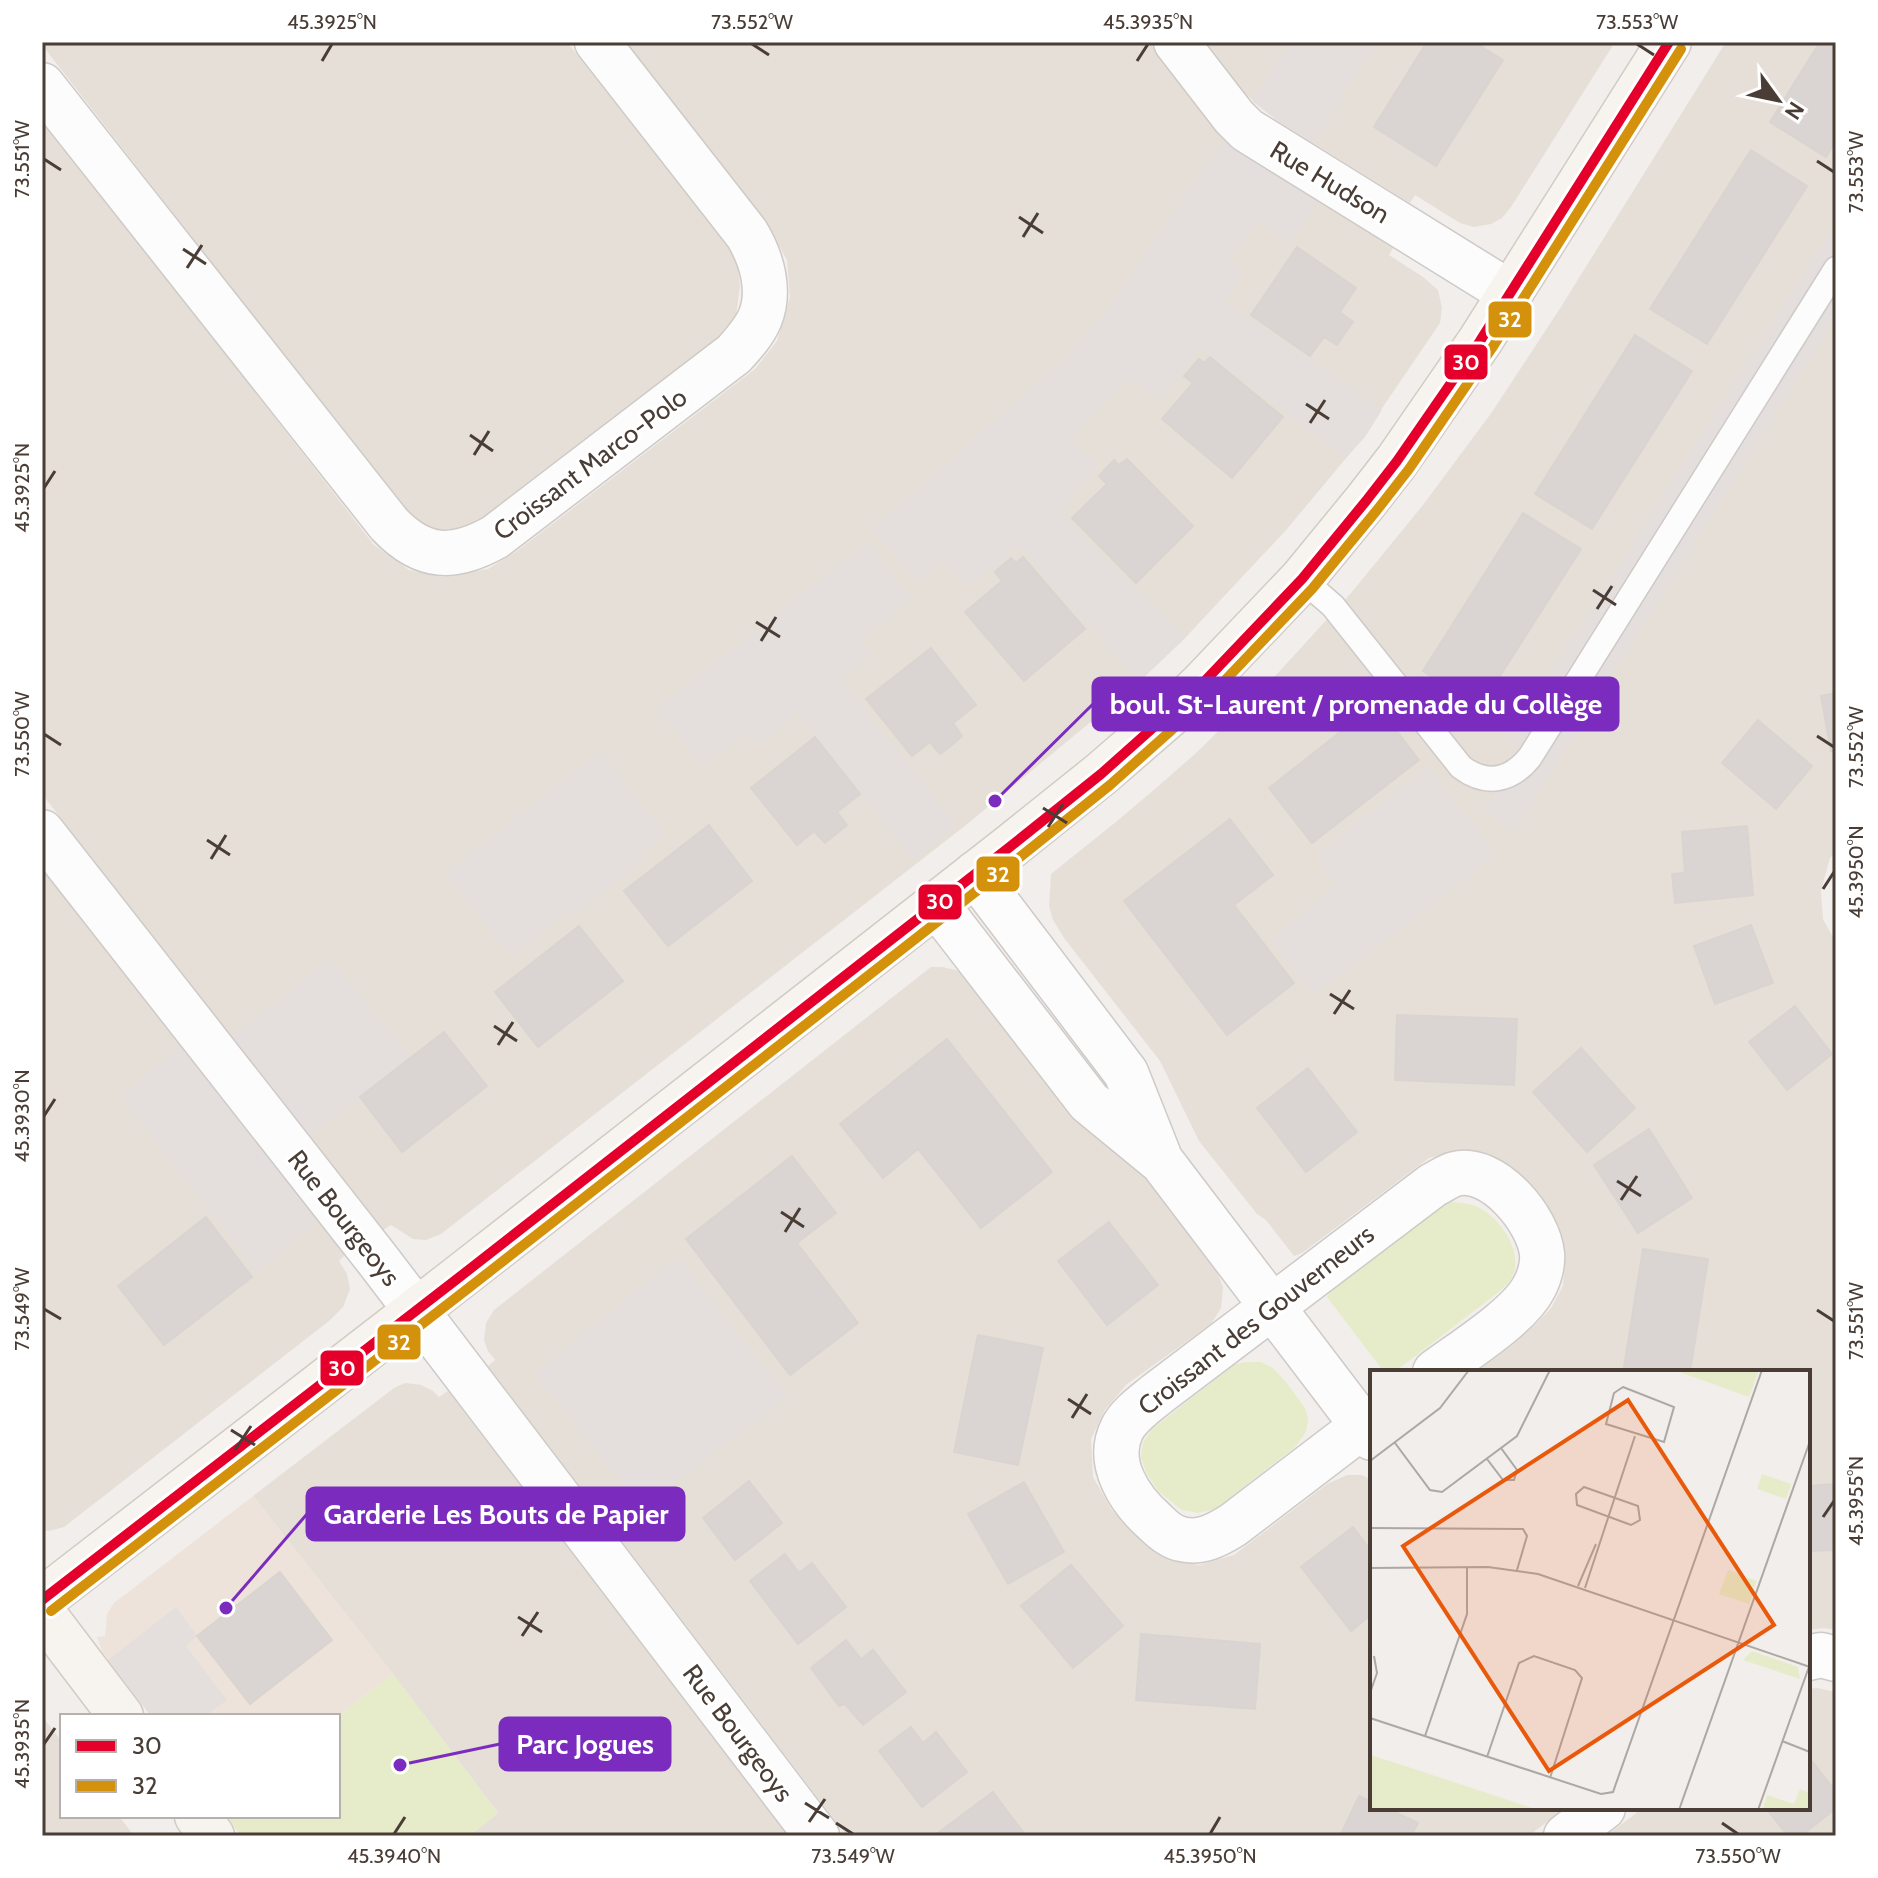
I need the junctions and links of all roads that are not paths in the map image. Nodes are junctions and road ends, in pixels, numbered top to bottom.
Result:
1 (597, 42) edge
2 (1176, 42) edge
3 (1669, 42) edge
4 (42, 85) edge
5 (1836, 269) edge
6 (1510, 293) junction
7 (1302, 579) junction
8 (42, 832) edge
9 (975, 874) junction
10 (936, 904) junction
11 (1162, 1162) junction
12 (1272, 1306) junction
13 (416, 1311) junction
14 (1438, 1370) edge
15 (1369, 1427) edge
16 (42, 1600) edge
17 (42, 1612) edge
18 (1810, 1658) edge
19 (1836, 1659) edge
20 (119, 1714) edge
21 (1600, 1810) edge
22 (198, 1818) edge
23 (212, 1836) edge
24 (817, 1836) edge
25 (1566, 1836) edge

1 - 4 street, Croissant Marco-Polo
2 - 6 street, Rue Hudson
3 - 6 street
5 - 7 lane
6 - 7 street
7 - 9 street
8 - 13 street, Rue Bourgeoys
9 - 10 street
9 - 11 street
10 - 11 street
10 - 13 street
11 - 12 street
12 - 14 street, Croissant des Gouverneurs
12 - 15 street
12 - 15 street, Croissant des Gouverneurs
13 - 16 street
13 - 24 street, Rue Bourgeoys
17 - 20 street
18 - 19 street
21 - 25 street
22 - 23 street

